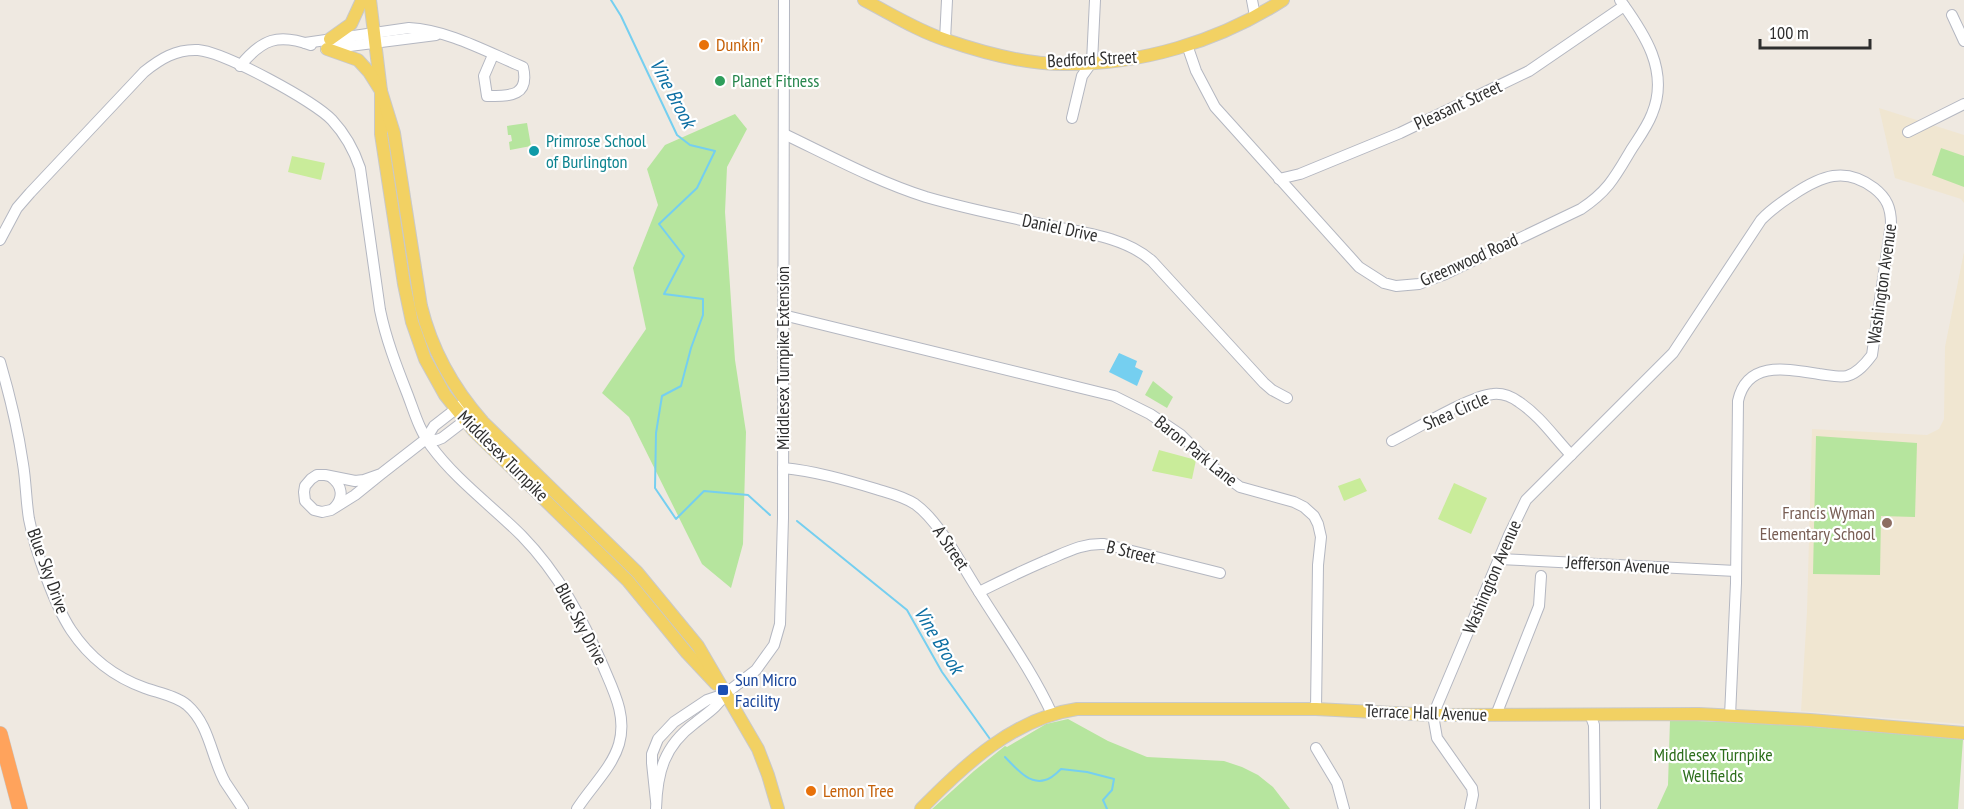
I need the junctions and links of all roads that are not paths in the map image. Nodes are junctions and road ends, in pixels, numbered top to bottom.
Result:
1 (362, 0) edge
2 (370, 0) edge
3 (784, 0) edge
4 (864, 0) edge
5 (947, 0) edge
6 (1095, 0) edge
7 (1252, 0) edge
8 (1283, 0) edge
9 (1622, 3) edge
10 (1952, 15) dead end
11 (1255, 16) junction
12 (374, 38) junction
13 (945, 40) junction
14 (1964, 41) edge
15 (329, 44) junction
16 (1187, 45) junction
17 (493, 55) junction
18 (1092, 62) junction
19 (240, 66) junction
20 (381, 92) junction
21 (1964, 104) edge
22 (1072, 118) dead end
23 (1908, 132) dead end
24 (784, 134) junction
25 (1279, 179) junction
26 (0, 240) edge
27 (783, 315) junction
28 (0, 362) edge
29 (1287, 398) dead end
30 (461, 406) junction
31 (469, 416) junction
32 (426, 439) junction
33 (1392, 441) dead end
34 (1571, 455) junction
35 (783, 468) junction
36 (381, 474) junction
37 (328, 476) junction
38 (330, 510) junction
39 (1499, 559) junction
40 (1736, 571) junction
41 (1220, 573) dead end
42 (1541, 576) dead end
43 (979, 592) junction
44 (725, 694) junction
45 (1316, 709) junction
46 (1052, 714) junction
47 (1590, 714) junction
48 (1433, 715) junction
49 (1496, 715) junction
50 (1730, 716) junction
51 (1964, 733) edge
52 (0, 734) edge
53 (1316, 748) dead end
54 (656, 805) edge
55 (20, 809) edge
56 (243, 809) edge
57 (577, 809) edge
58 (778, 809) edge
59 (921, 809) edge
60 (1344, 809) edge
61 (1470, 809) edge
62 (1595, 809) edge

1 - 15 main road
2 - 12 main road, Middlesex Turnpike
3 - 24 street, Middlesex Turnpike Extension
4 - 13 main road, Bedford Street
5 - 13 street
6 - 18 street
7 - 11 street
8 - 11 main road, Bedford Street
9 - 25 street, Pleasant Street
9 - 25 street, Greenwood Road
10 - 14 street
11 - 16 main road, Bedford Street
12 - 15 street
12 - 17 street
12 - 20 main road, Middlesex Turnpike
13 - 18 main road, Bedford Street
15 - 19 street
15 - 20 main road
16 - 18 main road, Bedford Street
16 - 25 street, Greenwood Road
17 - 17 street
18 - 22 street
19 - 26 street, Blue Sky Drive
19 - 32 street, Blue Sky Drive
20 - 30 main road, Middlesex Turnpike
21 - 23 street
24 - 27 street, Middlesex Turnpike Extension
24 - 29 street, Daniel Drive
27 - 35 street, Middlesex Turnpike Extension
27 - 45 street, Baron Park Lane
28 - 56 street, Blue Sky Drive
30 - 31 main road, Middlesex Turnpike
30 - 32 street
31 - 32 street
31 - 44 main road, Middlesex Turnpike
32 - 36 street
32 - 57 street, Blue Sky Drive
33 - 34 street, Shea Circle
34 - 39 street, Washington Avenue
34 - 40 street, Washington Avenue
35 - 43 street, A Street
35 - 44 street, Middlesex Turnpike Extension
36 - 37 street
36 - 38 street
37 - 38 street
37 - 38 street
39 - 40 street, Jefferson Avenue
39 - 48 street, Washington Avenue
40 - 50 street, Washington Avenue
41 - 43 street, B Street
42 - 49 street
43 - 46 street, A Street
44 - 54 street
44 - 58 main road, Middlesex Turnpike
45 - 46 main road, Terrace Hall Avenue
45 - 48 main road, Terrace Hall Avenue
46 - 59 main road, Terrace Hall Avenue
47 - 49 main road, Terrace Hall Avenue
47 - 50 main road, Terrace Hall Avenue
47 - 62 street
48 - 49 main road, Terrace Hall Avenue
48 - 61 street
50 - 51 main road, Terrace Hall Avenue
52 - 55 highway
53 - 60 street

